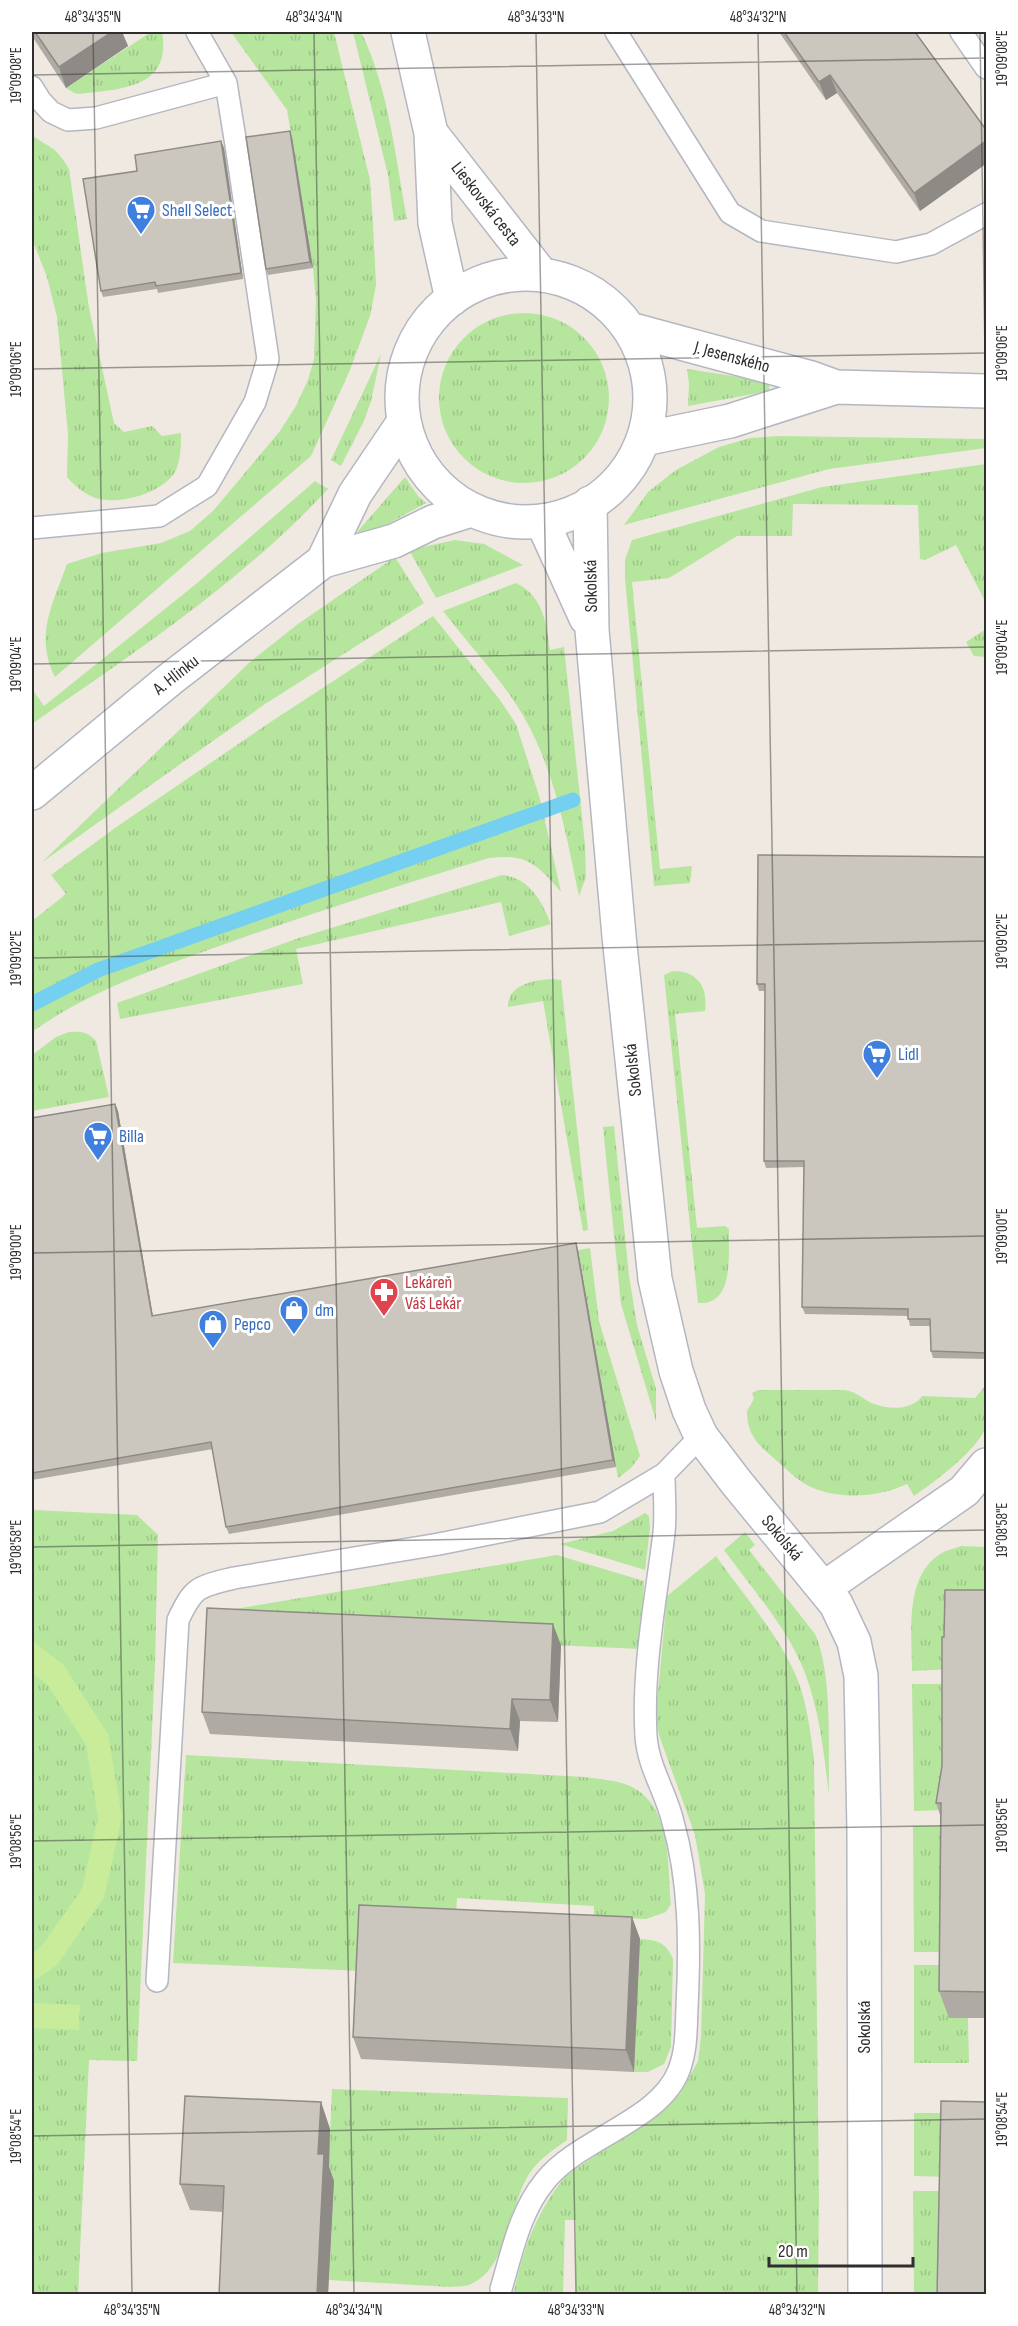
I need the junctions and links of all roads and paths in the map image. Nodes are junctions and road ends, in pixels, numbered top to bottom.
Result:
1 (197, 32) edge
2 (408, 32) edge
3 (616, 32) edge
4 (961, 32) edge
5 (987, 68) edge
6 (226, 83) junction
7 (32, 87) edge
8 (431, 133) junction
9 (987, 214) edge
10 (542, 274) junction
11 (452, 299) junction
12 (629, 328) junction
13 (836, 387) junction
14 (987, 391) edge
15 (403, 423) junction
16 (644, 439) junction
17 (590, 503) junction
18 (471, 510) junction
19 (542, 521) junction
20 (32, 528) edge
21 (323, 561) junction
22 (592, 630) junction
23 (32, 793) edge
24 (701, 1436) junction
25 (987, 1465) edge
26 (664, 1474) junction
27 (824, 1588) junction
28 (157, 1981) dead end
29 (501, 2289) dead end
30 (865, 2295) edge

1 - 6 lane
2 - 8 street, Lieskovská cesta
3 - 9 lane
4 - 5 lane
6 - 7 lane
6 - 20 lane
8 - 10 street, Lieskovská cesta
8 - 11 street, Lieskovská cesta
10 - 11 street, Lieskovská cesta
10 - 12 street, Lieskovská cesta
11 - 15 street, Lieskovská cesta
12 - 13 street, J. Jesenského
12 - 16 street, Lieskovská cesta
13 - 14 street, J. Jesenského
13 - 16 street, J. Jesenského
15 - 18 street, Lieskovská cesta
15 - 21 street
16 - 17 street, Lieskovská cesta
17 - 19 street, Lieskovská cesta
17 - 22 street, Sokolská
18 - 19 street, Lieskovská cesta
18 - 21 street
19 - 22 street
21 - 23 street, A. Hlinku
22 - 24 street, Sokolská
24 - 26 lane
24 - 27 street, Sokolská
25 - 27 street
26 - 28 lane
26 - 29 lane
27 - 30 street, Sokolská

